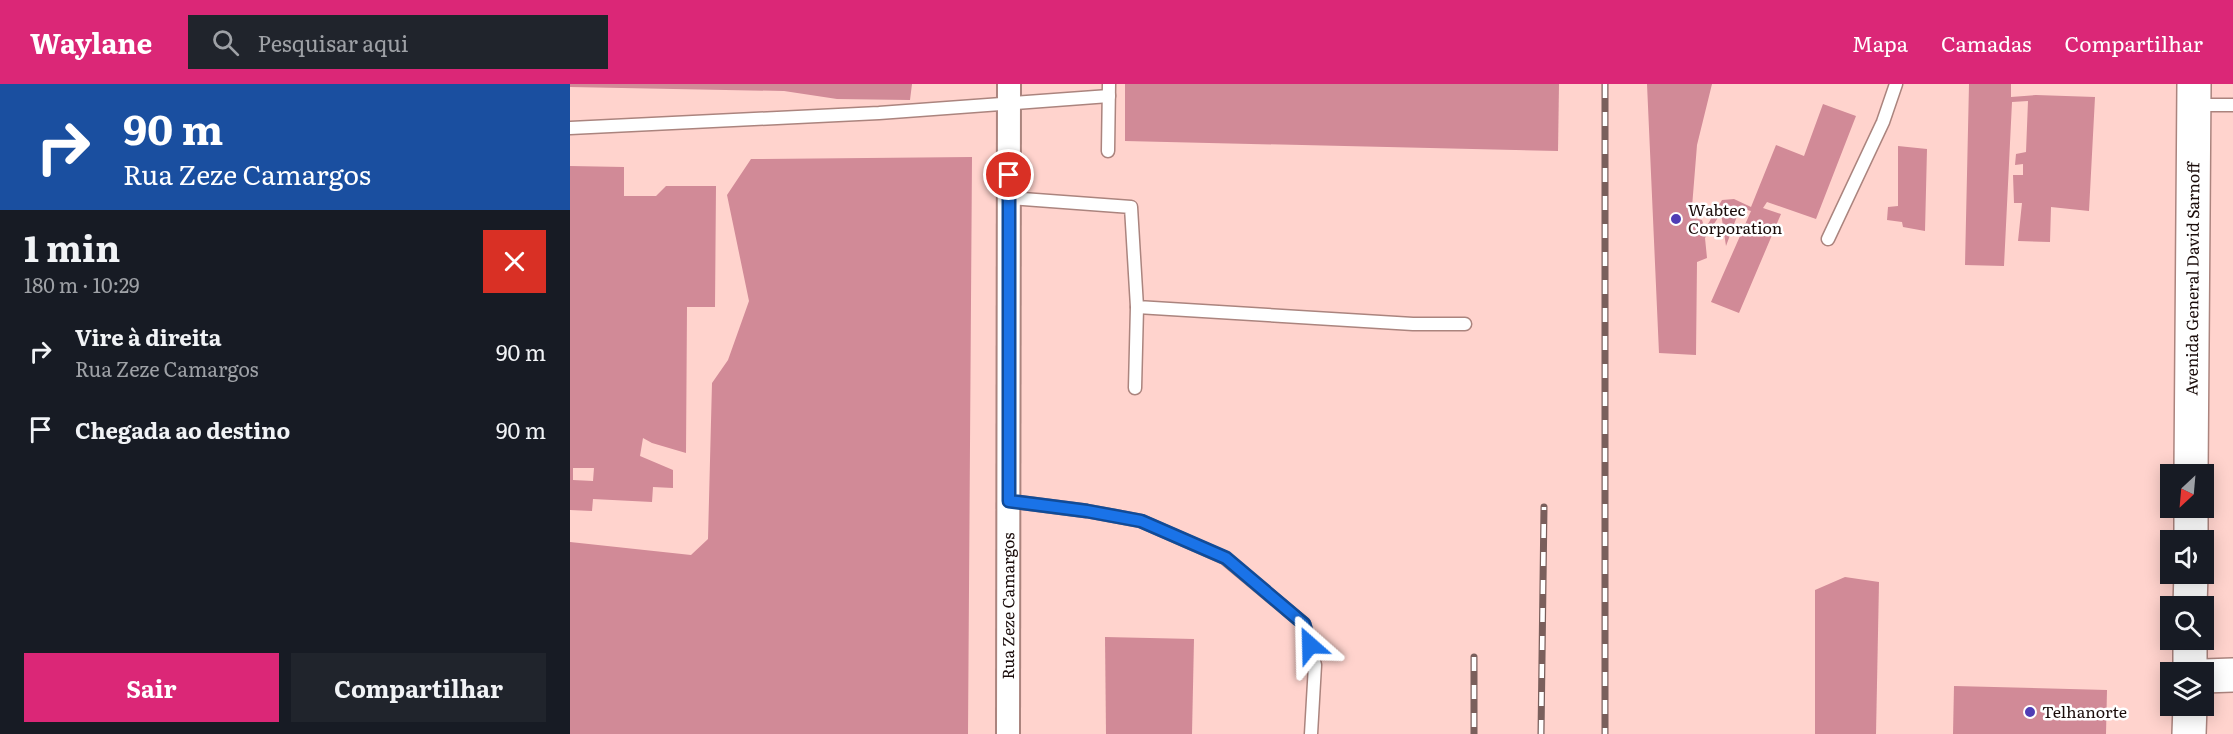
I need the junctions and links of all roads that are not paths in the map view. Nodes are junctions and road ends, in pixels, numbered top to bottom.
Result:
1 (1896, 84) edge
2 (1109, 90) edge
3 (1009, 94) edge
4 (2194, 95) edge
5 (2233, 105) edge
6 (570, 128) edge
7 (1108, 151) dead end
8 (1009, 198) junction
9 (1828, 239) dead end
10 (1137, 307) junction
11 (1465, 324) dead end
12 (1135, 388) dead end
13 (2191, 464) edge
14 (1009, 501) junction
15 (2233, 675) edge
16 (2214, 676) edge
17 (2190, 716) edge
18 (1008, 734) edge
19 (1311, 734) edge
20 (2189, 734) edge

1 - 9 lane
2 - 3 lane
2 - 7 lane
3 - 6 lane
3 - 8 street, Rua Zeze Camargos
4 - 5 lane
4 - 13 main road, Avenida General David Sarnoff
8 - 10 lane
8 - 14 street, Rua Zeze Camargos
10 - 11 lane
10 - 12 lane
14 - 18 street, Rua Zeze Camargos
14 - 19 lane
15 - 16 main road
17 - 20 main road

